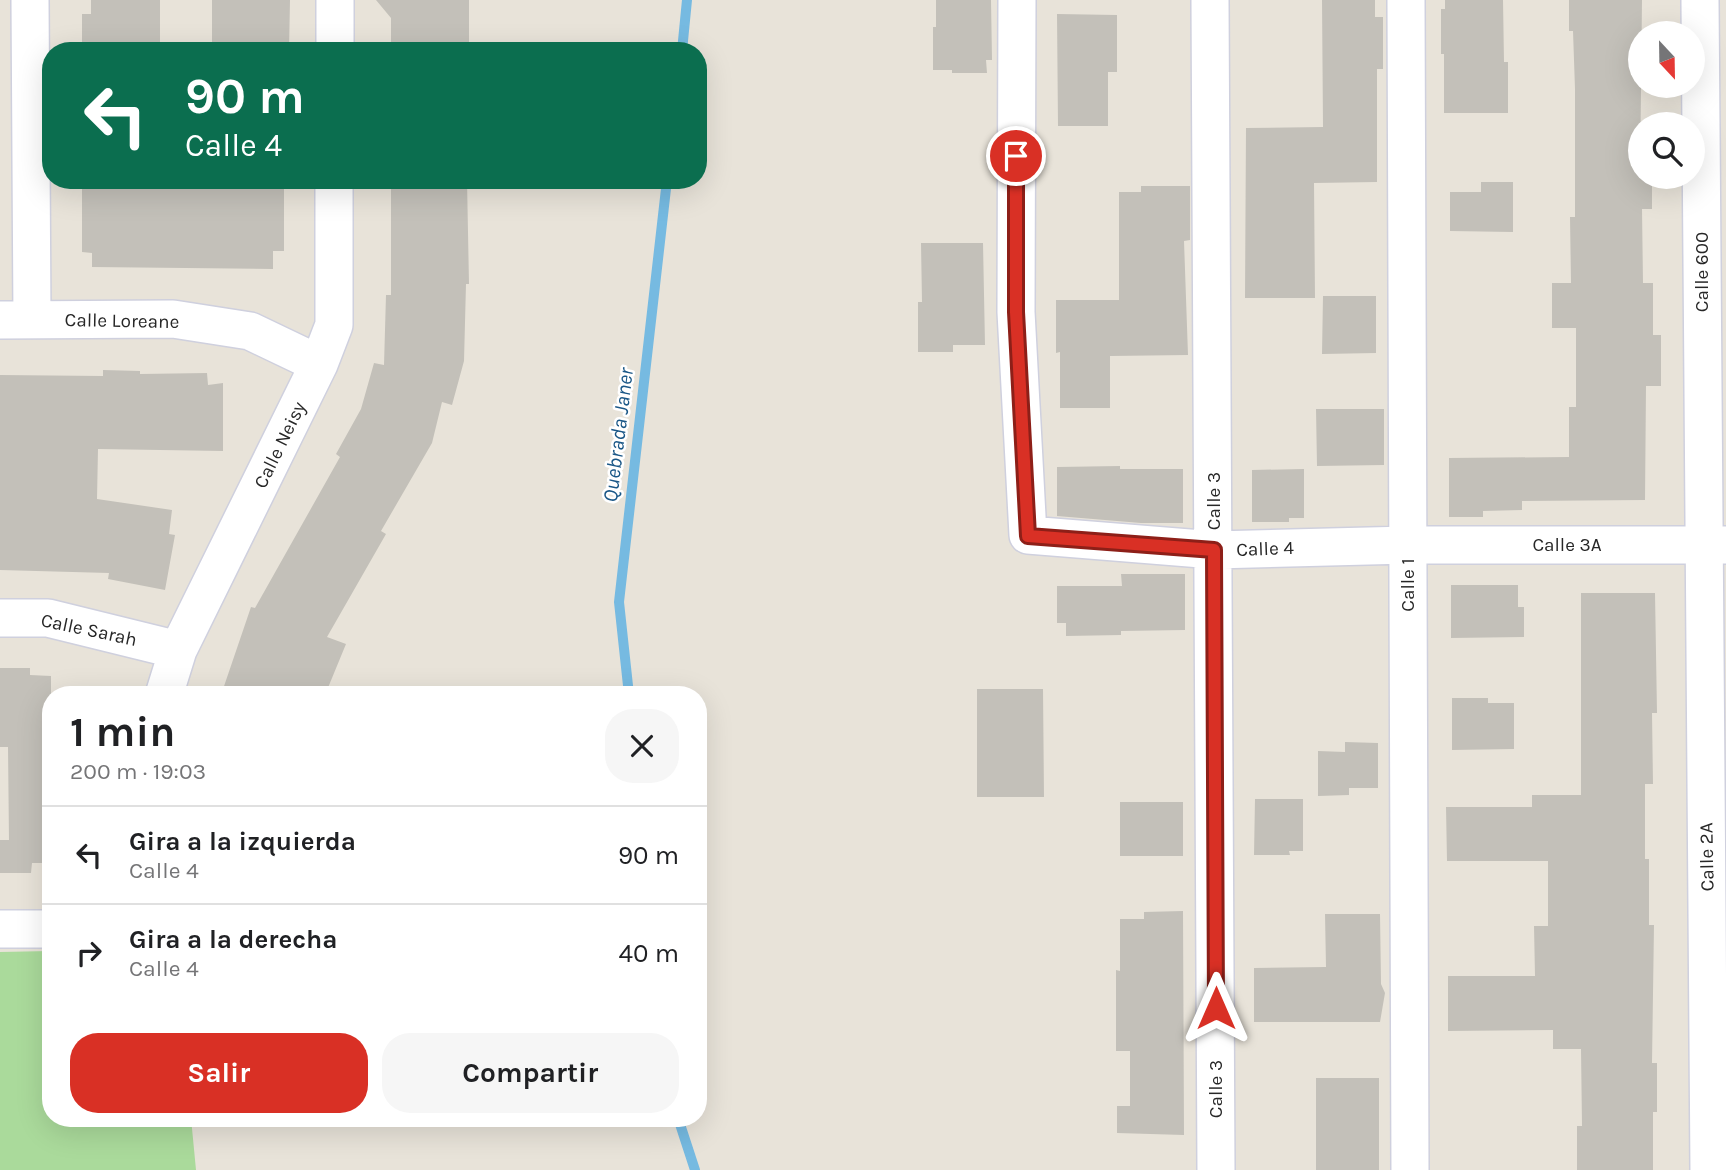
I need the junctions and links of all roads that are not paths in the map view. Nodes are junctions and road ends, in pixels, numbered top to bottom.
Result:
1 (30, 0) edge
2 (335, 0) edge
3 (1017, 0) edge
4 (1210, 0) edge
5 (1406, 0) edge
6 (1700, 0) edge
7 (335, 42) edge
8 (334, 189) edge
9 (16, 320) edge
10 (319, 364) junction
11 (1408, 545) junction
12 (1715, 545) edge
13 (1214, 550) junction
14 (0, 618) edge
15 (178, 650) junction
16 (167, 686) edge
17 (0, 929) edge
18 (42, 929) edge
19 (1216, 1170) edge
20 (1410, 1170) edge
21 (1709, 1170) edge

1 - 9 street
2 - 7 street
3 - 13 street, Calle 4
4 - 13 street, Calle 3
5 - 11 street, Calle 1
6 - 12 street, Calle 600
8 - 10 street, Calle Neisy
9 - 10 street, Calle Loreane
10 - 15 street, Calle Neisy
11 - 12 street, Calle 3A
11 - 13 street, Calle 4
11 - 20 street, Calle 1
12 - 21 street, Calle 2A
13 - 19 street, Calle 3
14 - 15 street, Calle Sarah
15 - 16 street, Calle Neisy
17 - 18 street

